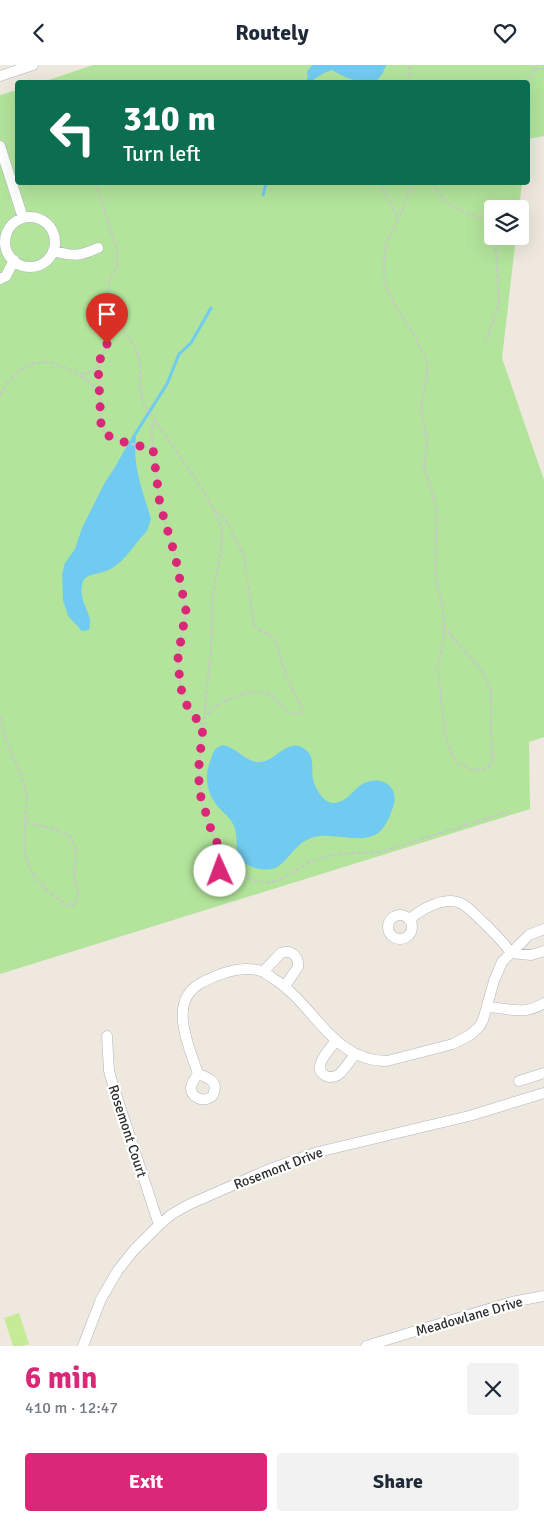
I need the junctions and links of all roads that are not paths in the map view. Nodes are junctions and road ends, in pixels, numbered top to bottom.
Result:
1 (33, 65) edge
2 (0, 76) edge
3 (0, 146) edge
4 (23, 218) junction
5 (98, 248) dead end
6 (53, 251) junction
7 (14, 261) junction
8 (0, 279) edge
9 (409, 920) dead end
10 (544, 929) edge
11 (544, 951) edge
12 (512, 953) junction
13 (263, 972) junction
14 (284, 985) junction
15 (544, 1003) edge
16 (487, 1007) junction
17 (107, 1035) dead end
18 (336, 1041) junction
19 (355, 1054) junction
20 (544, 1073) edge
21 (198, 1074) dead end
22 (519, 1081) dead end
23 (544, 1093) edge
24 (159, 1225) junction
25 (544, 1296) edge
26 (83, 1346) edge
27 (366, 1346) edge

1 - 2 street
3 - 4 street
4 - 6 street
4 - 7 street
5 - 6 street
6 - 7 street
7 - 8 street
9 - 12 street
10 - 12 street
11 - 12 street
12 - 16 street
13 - 14 street
13 - 14 street
13 - 21 street
14 - 18 street
15 - 16 street
16 - 19 street
17 - 24 street, Rosemont Court
18 - 19 street
18 - 19 street
20 - 22 street
23 - 24 street, Rosemont Drive
24 - 26 street, Rosemont Drive
25 - 27 street, Meadowlane Drive

